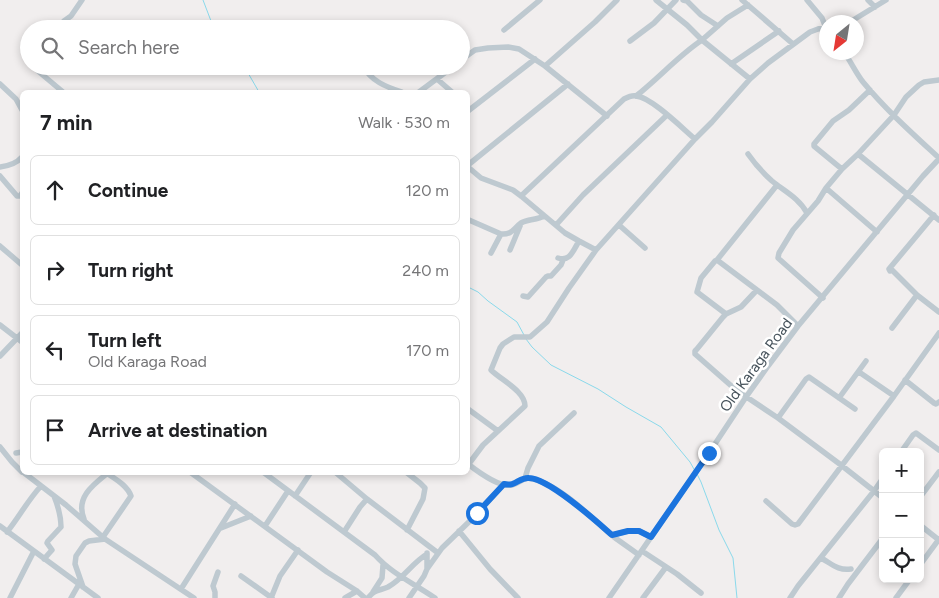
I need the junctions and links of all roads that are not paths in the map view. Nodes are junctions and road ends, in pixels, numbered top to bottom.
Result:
1 (82, 0) edge
2 (540, 0) edge
3 (656, 0) edge
4 (676, 0) edge
5 (684, 0) edge
6 (742, 0) edge
7 (807, 0) edge
8 (868, 0) edge
9 (886, 0) edge
10 (612, 1) edge
11 (748, 5) junction
12 (875, 7) junction
13 (667, 8) junction
14 (820, 15) edge
15 (862, 15) edge
16 (65, 20) edge
17 (718, 26) junction
18 (819, 29) edge
19 (504, 30) dead end
20 (778, 31) junction
21 (702, 40) junction
22 (630, 41) dead end
23 (793, 44) junction
24 (470, 54) edge
25 (535, 59) junction
26 (849, 60) edge
27 (732, 64) junction
28 (545, 66) junction
29 (43, 75) edge
30 (370, 75) edge
31 (442, 75) edge
32 (437, 79) junction
33 (750, 79) junction
34 (939, 80) edge
35 (0, 84) edge
36 (568, 84) junction
37 (62, 90) edge
38 (397, 90) edge
39 (422, 90) edge
40 (450, 90) edge
41 (870, 90) junction
42 (636, 96) junction
43 (20, 106) edge
44 (470, 107) edge
45 (666, 115) junction
46 (607, 116) junction
47 (894, 116) junction
48 (695, 139) junction
49 (748, 154) dead end
50 (858, 154) junction
51 (939, 159) edge
52 (20, 160) edge
53 (470, 164) edge
54 (0, 167) edge
55 (470, 168) edge
56 (842, 169) junction
57 (0, 176) edge
58 (777, 185) junction
59 (826, 188) junction
60 (908, 194) junction
61 (20, 196) edge
62 (521, 196) junction
63 (807, 213) junction
64 (934, 215) junction
65 (544, 216) junction
66 (470, 220) edge
67 (939, 220) edge
68 (521, 224) junction
69 (619, 225) junction
70 (556, 226) junction
71 (877, 232) junction
72 (501, 234) junction
73 (579, 242) junction
74 (0, 246) edge
75 (645, 248) dead end
76 (510, 250) dead end
77 (596, 250) junction
78 (491, 253) dead end
79 (20, 260) edge
80 (717, 260) junction
81 (756, 290) junction
82 (917, 295) junction
83 (523, 296) dead end
84 (823, 298) junction
85 (939, 312) edge
86 (726, 314) junction
87 (0, 325) edge
88 (798, 326) junction
89 (892, 328) dead end
90 (939, 333) edge
91 (20, 337) edge
92 (20, 339) edge
93 (0, 356) edge
94 (866, 361) dead end
95 (858, 372) junction
96 (905, 380) junction
97 (894, 396) junction
98 (746, 397) junction
99 (839, 398) junction
100 (939, 402) edge
101 (856, 409) dead end
102 (470, 410) edge
103 (574, 413) dead end
104 (778, 418) junction
105 (498, 430) junction
106 (0, 447) edge
107 (904, 448) edge
108 (939, 450) edge
109 (470, 461) edge
110 (470, 465) edge
111 (842, 465) junction
112 (20, 469) edge
113 (939, 472) edge
114 (27, 475) edge
115 (105, 475) edge
116 (110, 475) edge
117 (194, 475) edge
118 (267, 475) edge
119 (309, 475) edge
120 (339, 475) edge
121 (410, 475) edge
122 (525, 478) junction
123 (504, 484) junction
124 (879, 484) edge
125 (41, 486) junction
126 (288, 491) junction
127 (874, 491) junction
128 (923, 493) edge
129 (879, 495) edge
130 (54, 496) junction
131 (295, 496) junction
132 (367, 499) junction
133 (766, 502) dead end
134 (81, 504) junction
135 (235, 504) junction
136 (71, 509) junction
137 (251, 516) junction
138 (85, 521) junction
139 (0, 526) edge
140 (265, 526) junction
141 (220, 528) junction
142 (924, 528) edge
143 (407, 530) junction
144 (7, 532) junction
145 (344, 532) junction
146 (460, 532) junction
147 (612, 535) junction
148 (651, 537) junction
149 (104, 538) junction
150 (939, 539) edge
151 (879, 543) edge
152 (427, 545) junction
153 (298, 550) junction
154 (34, 551) junction
155 (438, 553) junction
156 (640, 553) junction
157 (427, 554) junction
158 (821, 558) junction
159 (44, 559) junction
160 (924, 560) edge
161 (383, 565) junction
162 (666, 566) junction
163 (427, 569) junction
164 (851, 569) dead end
165 (218, 572) dead end
166 (241, 576) dead end
167 (401, 578) junction
168 (907, 583) edge
169 (81, 586) junction
170 (418, 586) junction
171 (181, 589) junction
172 (357, 591) junction
173 (372, 592) junction
174 (701, 593) dead end
175 (11, 596) edge
176 (18, 598) edge
177 (72, 598) edge
178 (98, 598) edge
179 (194, 598) edge
180 (215, 598) edge
181 (272, 598) edge
182 (345, 598) edge
183 (366, 598) edge
184 (409, 598) edge
185 (435, 598) edge
186 (518, 598) edge
187 (609, 598) edge
188 (643, 598) edge
189 (790, 598) edge
190 (839, 598) edge
191 (896, 598) edge

1 - 16 street
2 - 19 street
3 - 13 street
4 - 13 street
5 - 17 street
6 - 11 street
7 - 14 street
8 - 12 street
9 - 12 street
10 - 28 street
11 - 17 street
11 - 20 street
12 - 15 street
13 - 21 street
13 - 22 street
17 - 21 street
18 - 23 street
20 - 23 street
20 - 27 street
21 - 27 street
21 - 42 street
23 - 33 street
24 - 25 street
25 - 28 street
25 - 44 street
26 - 41 street
27 - 33 street
28 - 36 street
29 - 37 street
30 - 38 street
31 - 32 street
32 - 39 street
32 - 40 street
33 - 48 street
34 - 47 street
35 - 43 street
36 - 46 street
36 - 53 street
41 - 47 street
41 - 56 street
42 - 45 street
42 - 46 street
45 - 48 street
45 - 70 street
46 - 62 street
47 - 50 street
47 - 51 street
48 - 69 street
49 - 58 street
50 - 56 street
50 - 60 street
51 - 60 street, Old Karaga Road
52 - 54 street
55 - 62 street
56 - 59 street
57 - 61 street
58 - 63 street
58 - 80 street
59 - 63 street
59 - 71 street
60 - 64 street
60 - 71 street, Old Karaga Road
62 - 65 street
63 - 84 street
64 - 67 street
64 - 82 street
65 - 68 street
65 - 70 street
66 - 72 street
68 - 72 street
68 - 76 street
69 - 75 street
69 - 77 street
70 - 73 street
71 - 84 street, Old Karaga Road
72 - 78 street
73 - 77 street
73 - 83 street
74 - 79 street
77 - 105 street
80 - 81 street
80 - 86 street
81 - 86 street
81 - 88 street
82 - 85 street
82 - 89 street
84 - 88 street, Old Karaga Road
86 - 98 street
87 - 91 street
88 - 98 street, Old Karaga Road
90 - 96 street
92 - 93 street
94 - 95 street
95 - 97 street
95 - 99 street
96 - 97 street
96 - 100 street
97 - 111 street
98 - 104 street
98 - 148 street, Old Karaga Road
99 - 101 street
99 - 104 street
102 - 105 street
103 - 122 street
104 - 111 street
105 - 109 street
106 - 112 street
107 - 108 street
110 - 123 street
111 - 127 street
111 - 133 street
113 - 128 street
114 - 125 street
115 - 134 street
116 - 149 street
117 - 135 street
118 - 126 street
119 - 131 street
120 - 132 street
121 - 143 street
122 - 123 street
122 - 147 street
123 - 146 street
124 - 127 street
125 - 130 street
125 - 144 street
126 - 131 street
126 - 140 street
127 - 129 street
127 - 158 street
130 - 136 street
130 - 159 street
131 - 145 street
132 - 143 street
132 - 145 street
134 - 136 street
134 - 138 street
135 - 137 street
135 - 141 street
136 - 138 street
137 - 140 street
137 - 141 street
138 - 149 street
139 - 144 street
140 - 153 street
141 - 171 street
142 - 150 street
143 - 152 street
144 - 154 street
145 - 161 street
146 - 155 street
146 - 186 street
147 - 148 street
147 - 156 street
148 - 156 street, Old Karaga Road
149 - 169 street
149 - 171 street
150 - 160 street
151 - 190 street
152 - 155 street
152 - 157 street
153 - 172 street
153 - 181 street
154 - 159 street
154 - 175 street
155 - 163 street
156 - 162 street
156 - 187 street, Old Karaga Road
157 - 163 street
157 - 167 street
158 - 164 street
158 - 189 street
159 - 169 street
161 - 167 street
161 - 173 street
162 - 174 street
162 - 188 street
163 - 170 street
165 - 180 street
166 - 181 street
167 - 170 street
167 - 173 street
168 - 191 street
169 - 177 street
169 - 178 street
170 - 184 street
170 - 185 street
171 - 179 street
172 - 182 street
172 - 183 street
173 - 183 street
175 - 176 street

